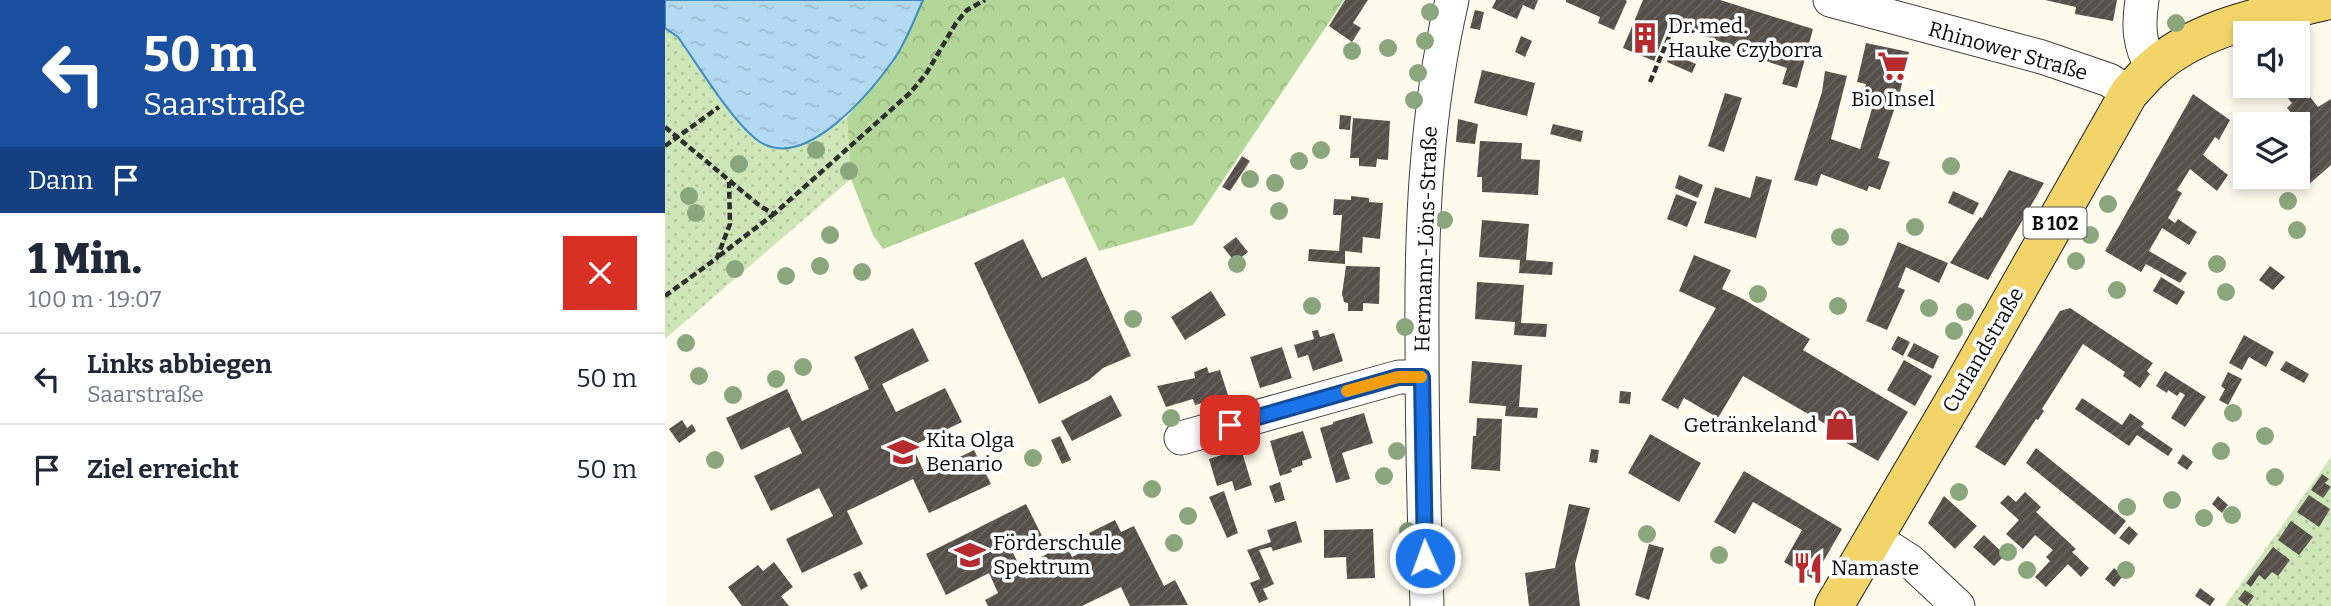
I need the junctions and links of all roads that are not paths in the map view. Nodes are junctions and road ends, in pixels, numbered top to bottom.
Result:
1 (1451, 0) edge
2 (1830, 0) edge
3 (2142, 0) edge
4 (2329, 0) edge
5 (2141, 80) junction
6 (1422, 377) junction
7 (1181, 438) dead end
8 (1874, 538) junction
9 (1427, 606) edge
10 (1834, 606) edge
11 (1958, 606) edge

1 - 6 street, Hermann-Löns-Straße
2 - 5 street, Rhinower Straße
3 - 5 street
4 - 5 main road, B 102
5 - 8 main road, Curlandstraße / B 102
6 - 7 street
6 - 9 street, Hermann-Löns-Straße
8 - 10 main road, Curlandstraße / B 102
8 - 11 street

